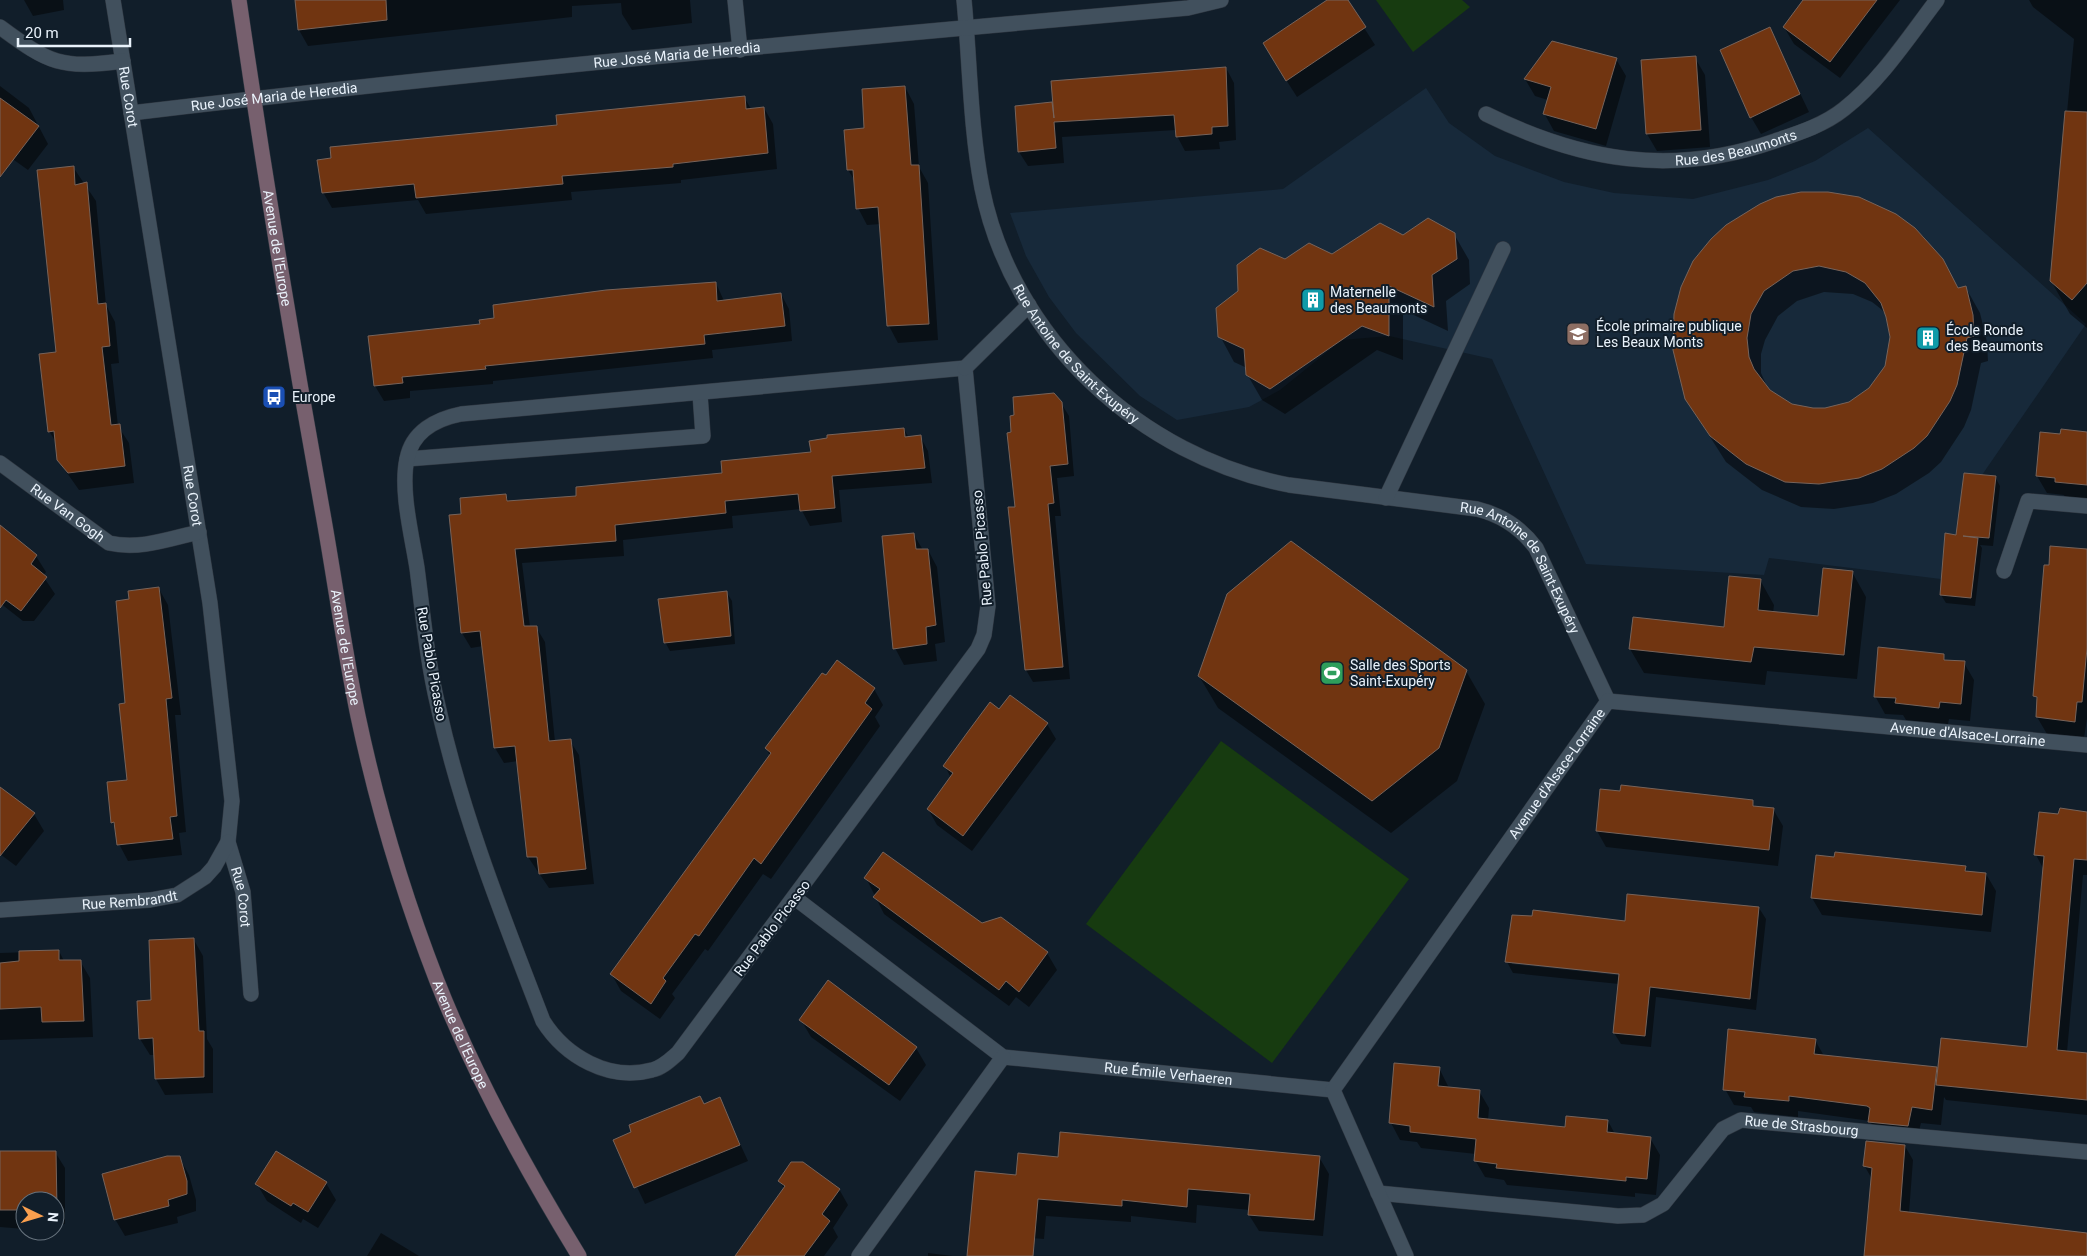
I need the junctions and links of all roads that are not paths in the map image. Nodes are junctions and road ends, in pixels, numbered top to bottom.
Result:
1 (113, 0) edge
2 (240, 0) edge
3 (735, 0) edge
4 (964, 0) edge
5 (1221, 0) edge
6 (1937, 0) edge
7 (0, 27) edge
8 (967, 28) junction
9 (740, 50) junction
10 (123, 61) junction
11 (254, 98) junction
12 (131, 113) junction
13 (1486, 114) dead end
14 (1503, 248) dead end
15 (1029, 305) junction
16 (965, 368) junction
17 (700, 394) junction
18 (407, 459) junction
19 (0, 463) edge
20 (1386, 498) junction
21 (2087, 506) edge
22 (199, 532) junction
23 (2004, 571) dead end
24 (1608, 701) junction
25 (2087, 745) edge
26 (228, 842) junction
27 (795, 898) junction
28 (2, 908) edge
29 (251, 994) dead end
30 (1003, 1057) junction
31 (1332, 1090) junction
32 (2087, 1152) edge
33 (1378, 1193) junction
34 (579, 1256) edge
35 (859, 1256) edge
36 (1406, 1256) edge

1 - 10 street, Rue Corot
2 - 11 street, Avenue de l'Europe
3 - 9 street
4 - 8 street, Rue Antoine de Saint-Exupéry
5 - 8 street, Rue José Maria de Heredia
6 - 13 street, Rue des Beaumonts
7 - 10 street
8 - 9 street, Rue José Maria de Heredia
8 - 15 street, Rue Antoine de Saint-Exupéry
9 - 11 street, Rue José Maria de Heredia
10 - 12 street, Rue Corot
11 - 12 street, Rue José Maria de Heredia
11 - 34 street, Avenue de l'Europe
12 - 22 street, Rue Corot
14 - 20 street
15 - 16 street
15 - 20 street, Rue Antoine de Saint-Exupéry
16 - 17 street, Rue Pablo Picasso
16 - 27 street, Rue Pablo Picasso
17 - 18 street, Rue Pablo Picasso
17 - 18 street
18 - 27 street, Rue Pablo Picasso
19 - 22 street, Rue Van Gogh
20 - 24 street, Rue Antoine de Saint-Exupéry
21 - 23 street
22 - 26 street, Rue Corot
24 - 25 street, Avenue d'Alsace-Lorraine
24 - 31 street, Avenue d'Alsace-Lorraine
26 - 28 street, Rue Rembrandt
26 - 29 street, Rue Corot
27 - 30 street
30 - 31 street, Rue Émile Verhaeren
30 - 35 street
31 - 33 street
32 - 33 street, Rue de Strasbourg
33 - 36 street

